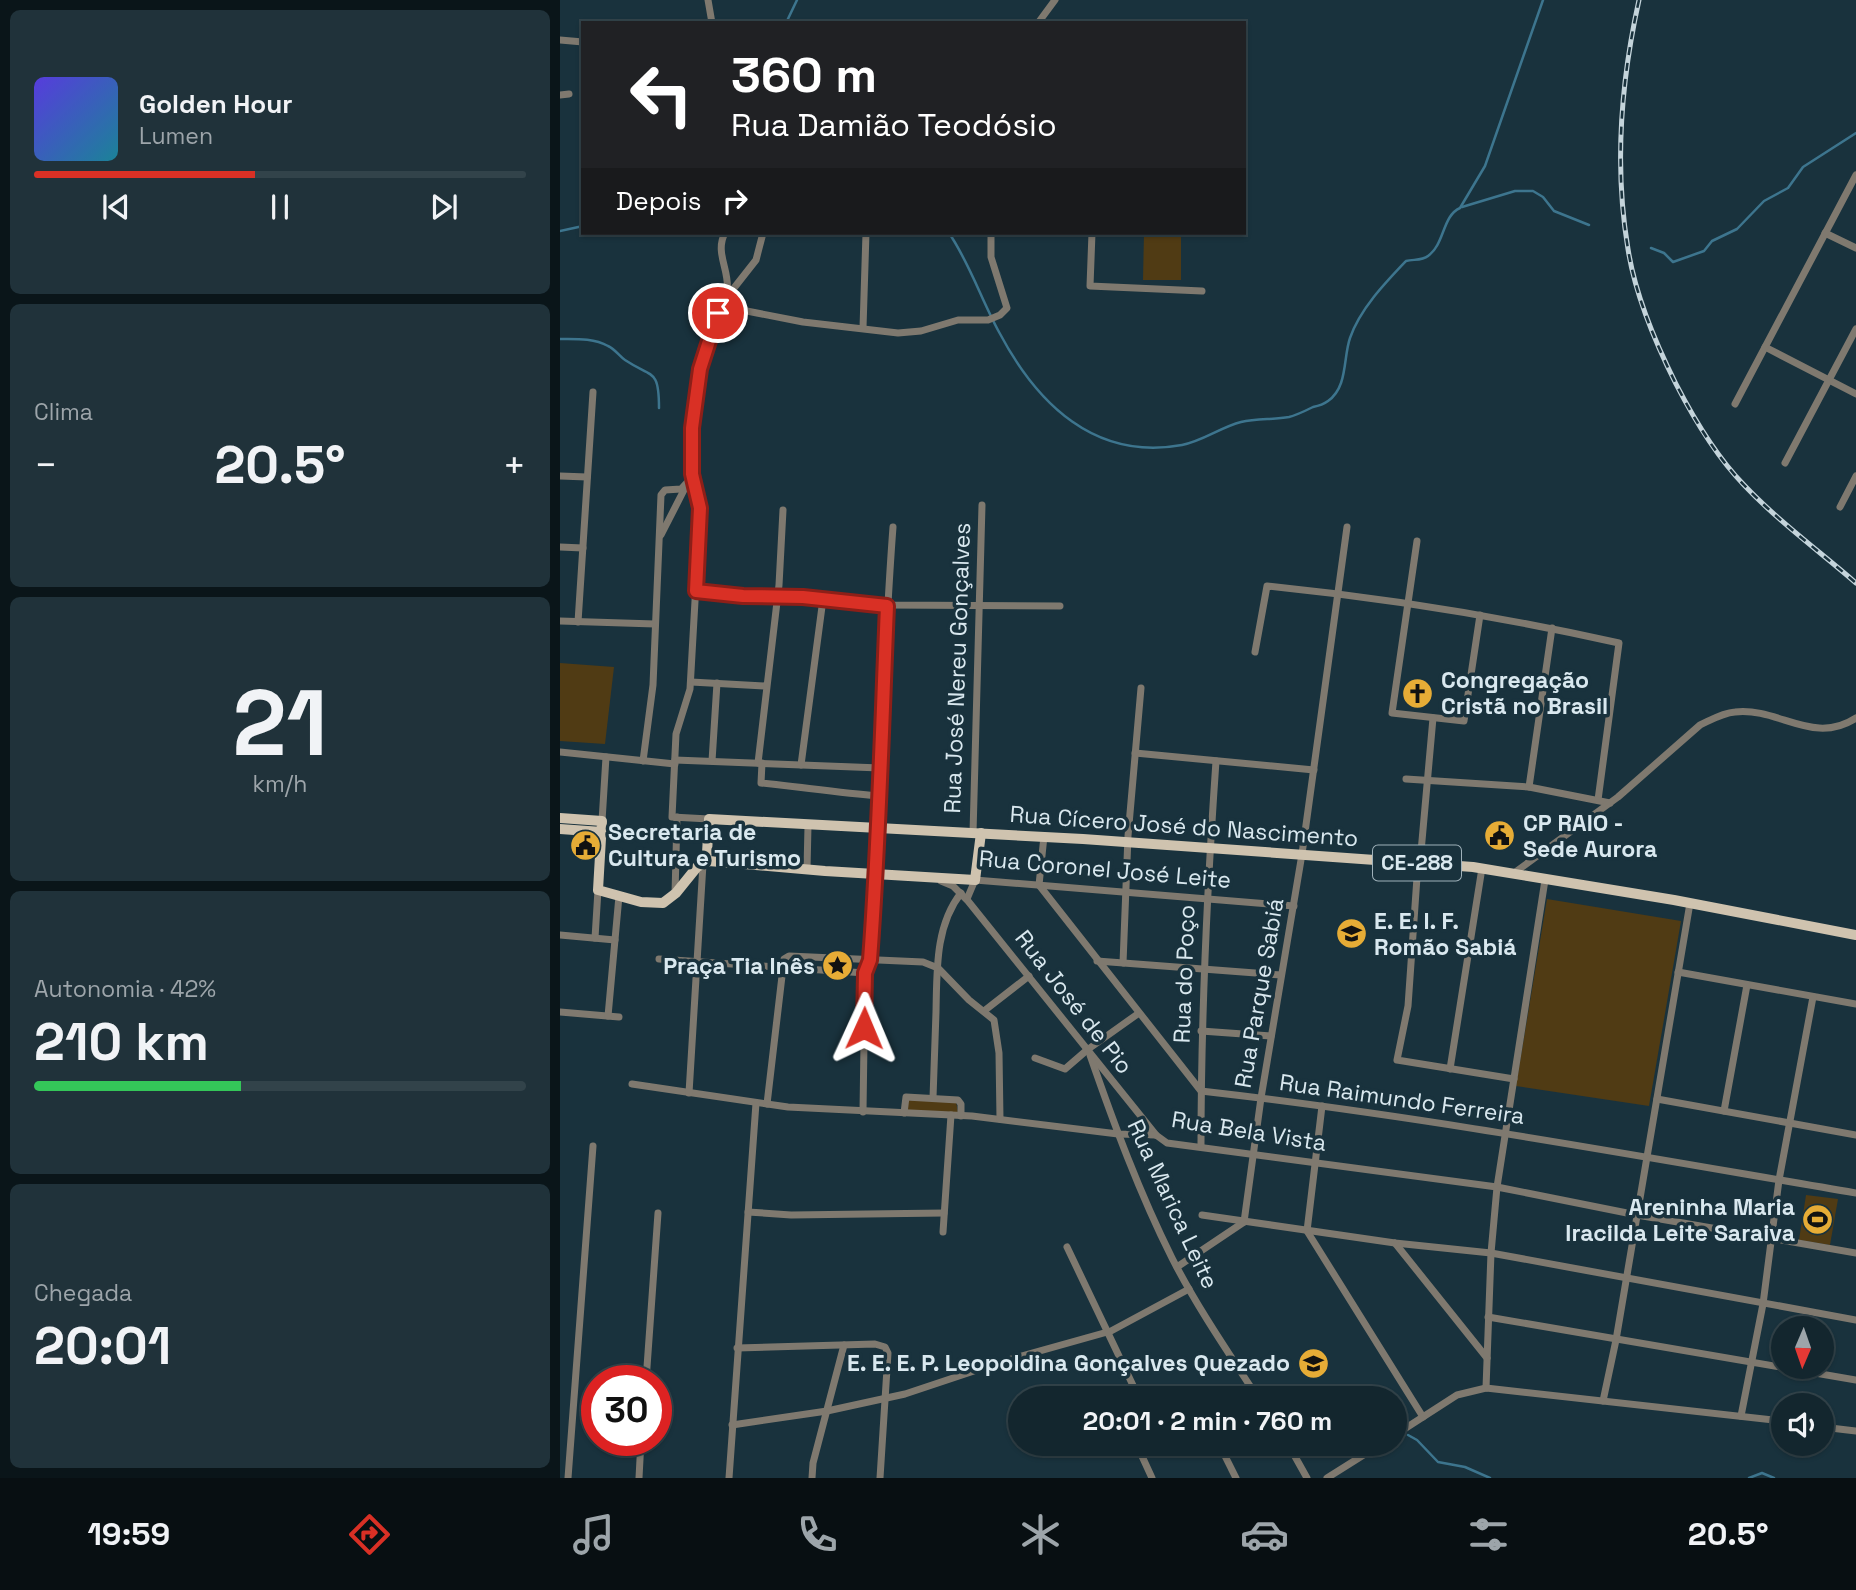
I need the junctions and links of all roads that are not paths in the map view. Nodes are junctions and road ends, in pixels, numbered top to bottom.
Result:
1 (708, 0) edge
2 (1055, 0) edge
3 (712, 21) edge
4 (1039, 21) edge
5 (560, 40) edge
6 (581, 42) edge
7 (569, 94) dead end
8 (560, 95) edge
9 (1856, 175) edge
10 (1825, 233) junction
11 (723, 235) edge
12 (762, 235) edge
13 (866, 235) edge
14 (991, 235) edge
15 (1092, 235) edge
16 (1856, 248) edge
17 (1202, 291) dead end
18 (726, 298) junction
19 (721, 306) junction
20 (863, 328) junction
21 (1856, 329) edge
22 (1765, 347) junction
23 (1829, 380) junction
24 (593, 392) dead end
25 (1856, 394) edge
26 (1735, 404) dead end
27 (1785, 463) dead end
28 (560, 476) edge
29 (1856, 476) edge
30 (587, 477) junction
31 (691, 477) junction
32 (982, 505) dead end
33 (1840, 507) dead end
34 (783, 510) dead end
35 (893, 527) dead end
36 (1348, 527) dead end
37 (660, 539) junction
38 (1417, 541) dead end
39 (560, 547) edge
40 (583, 548) junction
41 (696, 591) junction
42 (1338, 593) junction
43 (777, 596) junction
44 (823, 599) junction
45 (1408, 603) junction
46 (887, 606) junction
47 (979, 607) junction
48 (1060, 607) dead end
49 (1480, 615) junction
50 (560, 621) edge
51 (578, 622) junction
52 (655, 624) junction
53 (1552, 628) junction
54 (1255, 652) dead end
55 (691, 682) junction
56 (717, 683) junction
57 (766, 686) junction
58 (1141, 688) dead end
59 (1433, 718) junction
60 (1856, 718) edge
61 (560, 752) edge
62 (1135, 753) junction
63 (606, 757) junction
64 (643, 761) junction
65 (712, 761) junction
66 (1216, 761) junction
67 (675, 762) junction
68 (760, 764) junction
69 (801, 765) junction
70 (880, 768) junction
71 (1314, 770) junction
72 (1406, 779) dead end
73 (1427, 779) junction
74 (1529, 787) junction
75 (879, 796) junction
76 (1598, 800) junction
77 (1610, 803) junction
78 (675, 817) junction
79 (560, 818) edge
80 (709, 820) junction
81 (808, 826) junction
82 (602, 827) junction
83 (560, 829) edge
84 (879, 829) junction
85 (977, 833) junction
86 (1044, 836) junction
87 (1128, 842) junction
88 (1210, 847) junction
89 (1302, 854) junction
90 (704, 863) junction
91 (1419, 863) junction
92 (807, 869) junction
93 (1482, 869) junction
94 (876, 874) junction
95 (1513, 874) junction
96 (913, 876) junction
97 (975, 880) junction
98 (1545, 880) junction
99 (1039, 885) junction
100 (598, 890) junction
101 (1125, 892) junction
102 (674, 894) junction
103 (620, 896) junction
104 (964, 896) junction
105 (1206, 899) junction
106 (1690, 903) junction
107 (1294, 906) junction
108 (560, 935) edge
109 (1856, 935) edge
110 (594, 937) junction
111 (615, 940) junction
112 (659, 959) dead end
113 (696, 960) junction
114 (870, 960) junction
115 (1097, 961) junction
116 (1123, 963) junction
117 (781, 968) junction
118 (937, 968) junction
119 (1203, 970) junction
120 (1678, 972) junction
121 (865, 973) junction
122 (1281, 975) junction
123 (1029, 976) junction
124 (1747, 985) junction
125 (1813, 997) junction
126 (1856, 1004) edge
127 (984, 1011) junction
128 (560, 1012) edge
129 (1139, 1013) junction
130 (608, 1016) junction
131 (619, 1017) dead end
132 (1201, 1031) junction
133 (1271, 1037) junction
134 (1088, 1053) junction
135 (1035, 1058) dead end
136 (1450, 1069) junction
137 (1514, 1079) junction
138 (632, 1084) dead end
139 (1201, 1091) junction
140 (689, 1093) junction
141 (933, 1098) junction
142 (1261, 1098) junction
143 (1657, 1099) junction
144 (756, 1103) junction
145 (767, 1104) junction
146 (1322, 1107) junction
147 (1724, 1111) junction
148 (863, 1112) junction
149 (904, 1113) junction
150 (951, 1115) junction
151 (961, 1116) junction
152 (1000, 1119) junction
153 (1790, 1123) junction
154 (1505, 1133) junction
155 (1118, 1134) junction
156 (1156, 1135) junction
157 (1856, 1135) edge
158 (593, 1146) dead end
159 (1201, 1146) junction
160 (1254, 1153) junction
161 (1647, 1156) junction
162 (1314, 1161) junction
163 (1779, 1180) junction
164 (1497, 1187) junction
165 (1856, 1193) edge
166 (748, 1212) junction
167 (658, 1213) dead end
168 (944, 1213) junction
169 (1202, 1214) dead end
170 (1637, 1214) junction
171 (1244, 1222) junction
172 (1307, 1231) junction
173 (943, 1232) dead end
174 (1773, 1239) junction
175 (1395, 1243) junction
176 (1067, 1247) dead end
177 (1490, 1253) junction
178 (1856, 1253) edge
179 (1177, 1267) junction
180 (1626, 1278) junction
181 (1189, 1289) junction
182 (1763, 1304) junction
183 (1488, 1317) junction
184 (1856, 1320) edge
185 (1106, 1332) junction
186 (1616, 1340) junction
187 (844, 1345) junction
188 (737, 1348) junction
189 (1487, 1359) junction
190 (1752, 1362) junction
191 (647, 1365) edge
192 (1856, 1380) edge
193 (1133, 1386) edge
194 (1250, 1386) edge
195 (1486, 1388) junction
196 (884, 1399) junction
197 (1603, 1401) junction
198 (828, 1410) junction
199 (1741, 1416) junction
200 (1423, 1417) junction
201 (1771, 1420) edge
202 (732, 1425) junction
203 (1407, 1427) edge
204 (1834, 1428) edge
205 (1856, 1431) edge
206 (641, 1456) edge
207 (1141, 1456) edge
208 (1225, 1456) edge
209 (1295, 1456) edge
210 (1362, 1456) edge
211 (568, 1478) edge
212 (639, 1478) edge
213 (729, 1478) edge
214 (812, 1478) edge
215 (880, 1478) edge
216 (1152, 1478) edge
217 (1236, 1478) edge
218 (1307, 1478) edge
219 (1327, 1478) edge

1 - 3 street
2 - 4 street
5 - 6 street
7 - 8 street
9 - 10 street
10 - 16 street
10 - 22 street
11 - 18 street
12 - 18 street
13 - 20 street
14 - 20 street
15 - 17 street
18 - 19 street
19 - 20 street
19 - 31 street
21 - 23 street
22 - 23 street
22 - 26 street
23 - 25 street
23 - 27 street
24 - 30 street
28 - 30 street
29 - 33 street
30 - 40 street
31 - 37 street
31 - 37 street
31 - 41 street
32 - 47 street, Rua José Nereu Gonçalves
34 - 43 street
35 - 46 street
36 - 42 street, Rua Parque Sabiá
37 - 52 street
38 - 45 street
39 - 40 street
40 - 51 street
41 - 43 street
41 - 55 street
42 - 45 street
42 - 54 street
42 - 71 street, Rua Parque Sabiá
43 - 44 street
43 - 57 street
44 - 46 street
44 - 69 street
45 - 49 street
45 - 59 street
46 - 47 street
46 - 70 street
47 - 48 street
47 - 85 street, Rua José Nereu Gonçalves
49 - 53 street
49 - 59 street
50 - 51 street
51 - 52 street
52 - 64 street
53 - 74 street
53 - 76 street
55 - 56 street
55 - 67 street
56 - 57 street
56 - 65 street
57 - 68 street
58 - 62 street
59 - 73 street
60 - 77 street
61 - 63 street
62 - 66 street
62 - 87 street
63 - 64 street
63 - 82 street
64 - 67 street
65 - 67 street
65 - 68 street
66 - 71 street
66 - 88 street, Rua do Poço
67 - 78 street
68 - 69 street
68 - 75 street
69 - 70 street
70 - 75 street
71 - 89 street, Rua Parque Sabiá
72 - 73 street
73 - 74 street
73 - 91 street
74 - 76 street
75 - 84 street
76 - 77 street
77 - 95 street
78 - 80 street, Rua Cícero José do Nascimento
78 - 102 street
79 - 82 main road
80 - 81 main road, Rua Cícero José do Nascimento / CE-288
80 - 90 main road
81 - 84 main road, Rua Cícero José do Nascimento / CE-288
81 - 92 street
82 - 83 main road
82 - 100 main road
84 - 85 main road, Rua Cícero José do Nascimento / CE-288
84 - 94 street
85 - 86 main road, Rua Cícero José do Nascimento / CE-288
85 - 97 main road, Rua José Nereu Gonçalves
86 - 87 main road, Rua Cícero José do Nascimento / CE-288
86 - 99 street
87 - 88 main road, Rua Cícero José do Nascimento / CE-288
87 - 101 street
88 - 89 main road, Rua Cícero José do Nascimento / CE-288
88 - 105 street, Rua do Poço
89 - 91 main road, Rua Cícero José do Nascimento / CE-288
89 - 107 street, Rua Parque Sabiá
90 - 92 main road, Rua Coronel José Leite
90 - 102 main road
90 - 113 street
91 - 93 main road, Rua Cícero José do Nascimento / CE-288
91 - 136 street
92 - 94 main road, Rua Coronel José Leite
93 - 95 main road, Rua Cícero José do Nascimento / CE-288
93 - 136 street
94 - 96 main road, Rua Coronel José Leite
94 - 114 street
95 - 98 main road, Rua Cícero José do Nascimento / CE-288
96 - 97 main road, Rua Coronel José Leite
96 - 104 street, Rua Coronel José Leite
97 - 99 street, Rua Coronel José Leite
97 - 104 street, Rua José Nereu Gonçalves
98 - 106 main road, Rua Cícero José do Nascimento / CE-288
98 - 137 street
99 - 101 street, Rua Coronel José Leite
99 - 115 street
100 - 103 main road
100 - 110 street
101 - 105 street, Rua Coronel José Leite
101 - 116 street
102 - 103 main road
103 - 111 street
104 - 118 street, Rua José Nereu Gonçalves
104 - 123 street, Rua José de Pio
105 - 107 street, Rua Coronel José Leite
105 - 119 street, Rua do Poço
106 - 109 main road, Rua Cícero José do Nascimento / CE-288
106 - 120 street
107 - 122 street, Rua Parque Sabiá
108 - 110 street
110 - 111 street
111 - 130 street
112 - 113 street
113 - 117 street
113 - 140 street
114 - 117 street
114 - 118 street
114 - 121 street
115 - 116 street
115 - 129 street
116 - 119 street
117 - 121 street
117 - 145 street
118 - 127 street
118 - 141 street, Rua José Nereu Gonçalves
119 - 122 street
119 - 132 street, Rua do Poço
120 - 124 street
120 - 143 street
121 - 148 street
122 - 133 street, Rua Parque Sabiá
123 - 127 street
123 - 134 street, Rua José de Pio
124 - 125 street
124 - 147 street
125 - 126 street
125 - 153 street
127 - 152 street
128 - 130 street
129 - 134 street
129 - 139 street
130 - 131 street
132 - 133 street
132 - 139 street, Rua do Poço
133 - 142 street, Rua Parque Sabiá
134 - 135 street
134 - 155 street, Rua Marica Leite
134 - 156 street, Rua José de Pio
136 - 137 street
137 - 154 street
138 - 140 street, Rua Bela Vista
139 - 142 street, Rua Raimundo Ferreira
139 - 159 street, Rua do Poço
140 - 144 street, Rua Bela Vista
141 - 149 street
141 - 151 street
142 - 146 street, Rua Raimundo Ferreira
142 - 160 street, Rua Parque Sabiá
143 - 147 street
143 - 161 street
144 - 145 street, Rua Bela Vista
144 - 166 street
145 - 148 street, Rua Bela Vista
146 - 154 street, Rua Raimundo Ferreira
146 - 162 street
147 - 153 street
148 - 149 street, Rua Bela Vista
149 - 150 street, Rua Bela Vista
150 - 151 street, Rua Bela Vista
150 - 168 street
151 - 152 street, Rua Bela Vista
152 - 155 street, Rua Bela Vista
153 - 157 street
153 - 163 street
154 - 161 street, Rua Raimundo Ferreira
154 - 164 street
155 - 156 street, Rua Bela Vista
155 - 179 street, Rua Marica Leite
156 - 159 street, Rua Bela Vista
158 - 211 street
159 - 160 street, Rua Bela Vista
160 - 162 street, Rua Bela Vista
160 - 171 street, Rua Parque Sabiá
161 - 163 street, Rua Raimundo Ferreira
161 - 170 street
162 - 164 street, Rua Bela Vista
162 - 172 street
163 - 165 street, Rua Raimundo Ferreira
163 - 174 street
164 - 170 street, Rua Bela Vista
164 - 177 street
166 - 168 street
166 - 188 street
167 - 191 street
168 - 173 street
169 - 171 street
170 - 174 street, Rua Bela Vista
170 - 180 street
171 - 172 street
171 - 179 street
172 - 175 street
172 - 200 street
174 - 178 street, Rua Bela Vista
174 - 182 street
175 - 177 street
175 - 189 street
176 - 185 street
177 - 180 street
177 - 183 street
179 - 181 street, Rua Marica Leite
180 - 182 street
180 - 186 street
181 - 185 street
181 - 194 street, Rua Marica Leite
182 - 184 street
182 - 190 street
183 - 186 street
183 - 189 street
185 - 193 street
185 - 196 street
186 - 190 street
186 - 197 street
187 - 188 street
187 - 196 street
187 - 198 street
188 - 202 street
189 - 195 street
190 - 192 street
190 - 199 street
195 - 197 street
195 - 200 street
196 - 198 street
196 - 215 street
197 - 199 street
198 - 202 street
198 - 214 street
199 - 201 street
200 - 203 street
202 - 213 street
204 - 205 street
206 - 212 street
207 - 216 street
208 - 217 street
209 - 218 street
210 - 219 street

